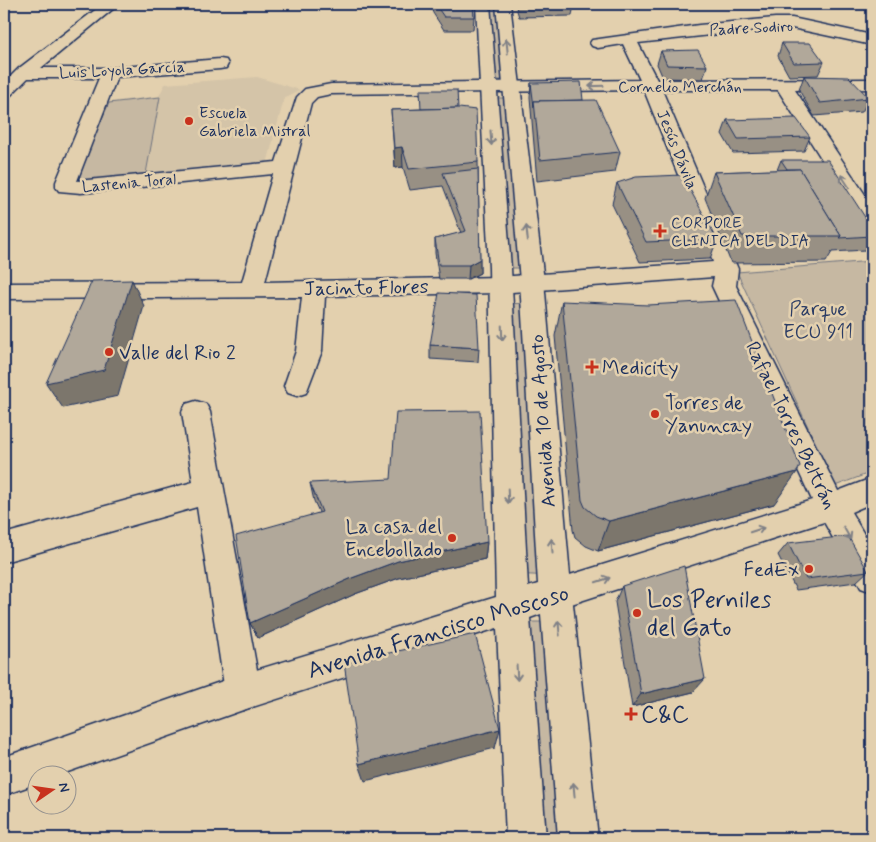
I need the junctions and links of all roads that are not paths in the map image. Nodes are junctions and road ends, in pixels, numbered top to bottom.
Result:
1 (112, 4) edge
2 (483, 4) edge
3 (503, 4) edge
4 (628, 40) junction
5 (872, 40) edge
6 (598, 43) dead end
7 (220, 64) dead end
8 (110, 72) junction
9 (24, 73) junction
10 (872, 84) edge
11 (651, 85) junction
12 (784, 86) junction
13 (488, 89) junction
14 (512, 89) junction
15 (4, 92) edge
16 (285, 167) junction
17 (872, 221) edge
18 (727, 269) junction
19 (532, 281) junction
20 (500, 284) junction
21 (314, 288) junction
22 (251, 290) junction
23 (4, 291) edge
24 (297, 386) dead end
25 (196, 412) dead end
26 (872, 490) edge
27 (208, 491) junction
28 (831, 507) junction
29 (4, 548) edge
30 (872, 577) edge
31 (556, 594) junction
32 (513, 607) junction
33 (243, 692) junction
34 (4, 776) edge
35 (526, 838) edge
36 (578, 838) edge

1 - 9 street
2 - 13 street, Avenida 10 de Agosto
14 -> 3 street, Avenida 10 de Agosto
4 - 5 street, Padre Sodiro
4 - 6 street, Padre Sodiro
4 - 11 street
7 - 8 street, Luis Loyola García
8 - 9 street, Luis Loyola García
8 - 16 street, Lastenia Toral
9 - 15 street
10 - 12 street, Cornelio Merchán
11 - 12 street, Cornelio Merchán
11 -> 14 street, Cornelio Merchán
11 - 18 street, Jesús Dávila
17 -> 12 street
13 - 14 street, Cornelio Merchán
13 - 16 street, Cornelio Merchán
13 -> 20 street, Avenida 10 de Agosto
19 -> 14 street, Avenida 10 de Agosto
16 - 22 street, Cornelio Merchán
18 - 19 street, Jacinto Flores
18 - 28 street, Rafael Torres Beltrán
19 - 20 street, Jacinto Flores
31 -> 19 street, Avenida 10 de Agosto
20 - 21 street, Jacinto Flores
20 -> 32 street, Avenida 10 de Agosto
21 - 22 street, Jacinto Flores
21 - 24 street
22 - 23 street, Jacinto Flores
25 - 27 street
26 - 28 street, Avenida Francisco Moscoso
27 - 29 street
27 - 33 street
28 -> 30 street, Rafael Torres Beltrán
31 -> 28 street, Avenida Francisco Moscoso
31 - 32 street, Avenida Francisco Moscoso
36 -> 31 street, Avenida 10 de Agosto
32 - 33 street, Avenida Francisco Moscoso
32 -> 35 street, Avenida 10 de Agosto
33 - 34 street, Avenida Francisco Moscoso

